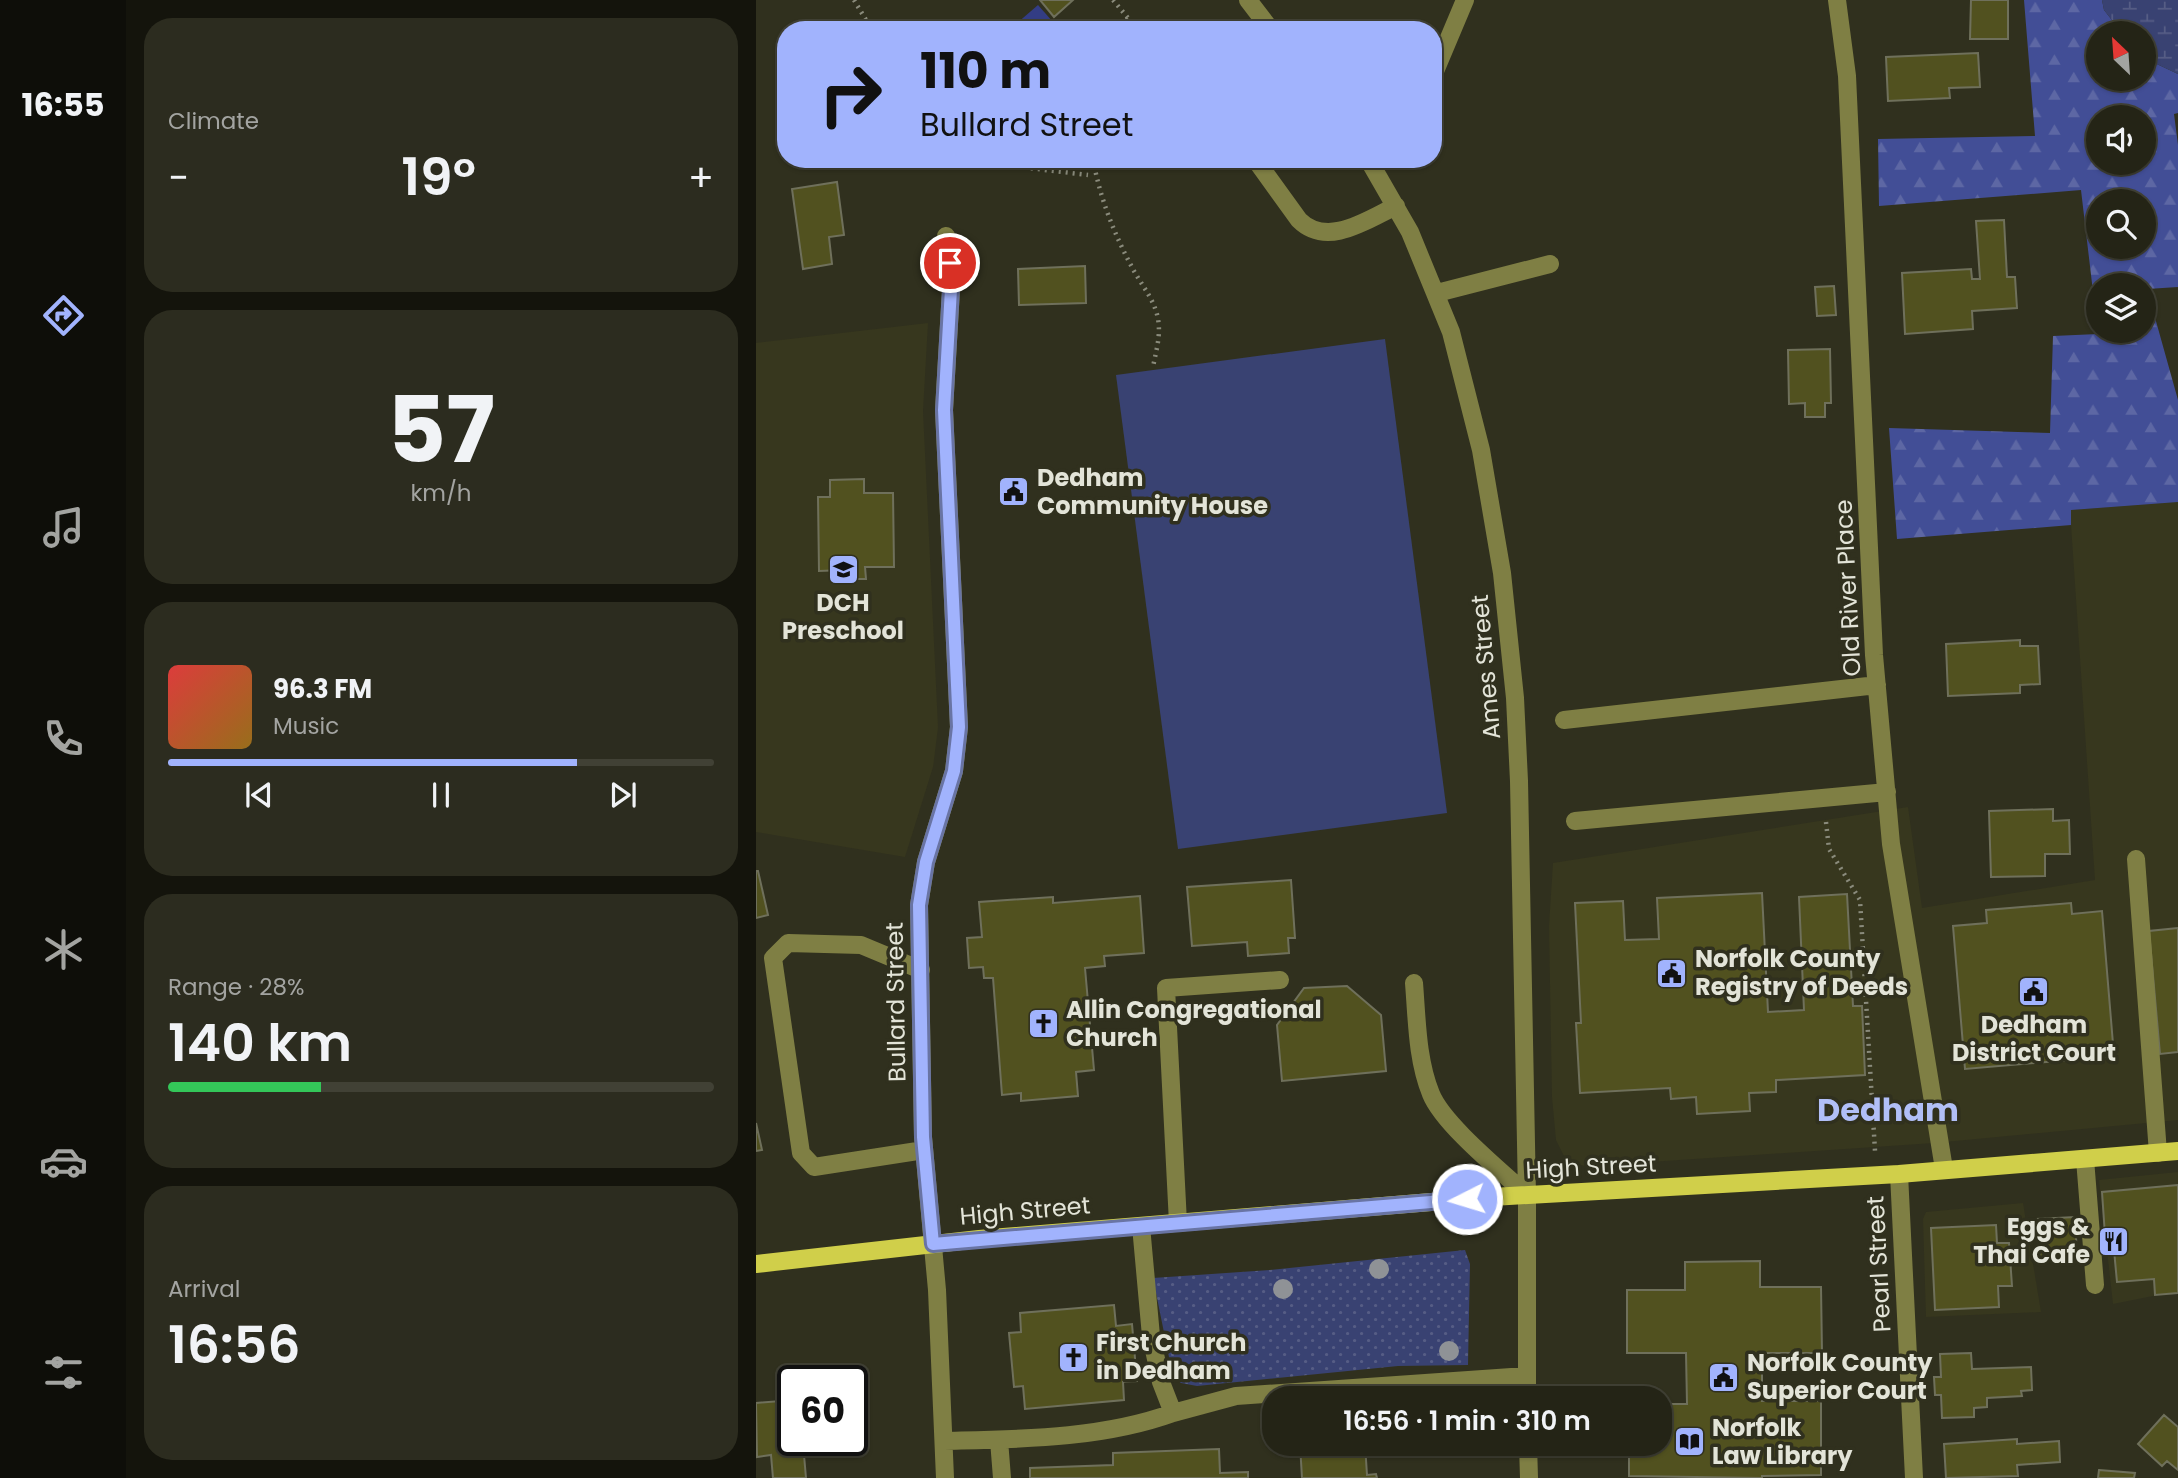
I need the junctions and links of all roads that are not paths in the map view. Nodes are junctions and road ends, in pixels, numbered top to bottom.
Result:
1 (1248, 0) edge
2 (1463, 0) edge
3 (1837, 0) edge
4 (1264, 21) edge
5 (1442, 53) edge
6 (1261, 168) edge
7 (1376, 168) edge
8 (1396, 206) junction
9 (946, 236) dead end
10 (1550, 264) dead end
11 (1437, 293) junction
12 (1877, 685) junction
13 (1564, 720) dead end
14 (1886, 792) junction
15 (1575, 821) dead end
16 (2136, 859) dead end
17 (920, 970) junction
18 (1280, 980) dead end
19 (1413, 983) dead end
20 (924, 1150) junction
21 (2178, 1152) edge
22 (2158, 1153) junction
23 (2084, 1159) junction
24 (1944, 1170) junction
25 (1899, 1174) junction
26 (1527, 1195) junction
27 (1178, 1223) junction
28 (1142, 1226) junction
29 (933, 1244) junction
30 (756, 1264) edge
31 (2095, 1284) dead end
32 (1527, 1376) junction
33 (1527, 1386) edge
34 (1173, 1413) junction
35 (999, 1440) junction
36 (944, 1441) junction
37 (1528, 1456) edge
38 (945, 1478) edge
39 (1002, 1478) edge
40 (1528, 1478) edge
41 (1914, 1478) edge

1 - 4 street
2 - 5 street
3 - 12 street, Old River Place
6 - 8 street
7 - 8 street, Ames Street
8 - 11 street, Ames Street
9 - 17 street, Bullard Street
10 - 11 street
11 - 26 street, Ames Street
12 - 13 street
12 - 14 street, Old River Place
14 - 15 street
14 - 24 street, Old River Place
16 - 22 street
17 - 20 street, Bullard Street
17 - 20 street
18 - 27 street
19 - 26 street
20 - 29 street, Bullard Street
21 - 22 main road, High Street
22 - 23 main road, High Street
23 - 24 main road, High Street
23 - 31 street
24 - 25 main road, High Street
25 - 26 main road, High Street
25 - 41 street, Pearl Street
26 - 27 main road, High Street
26 - 32 street, Ames Street
27 - 28 main road, High Street
28 - 29 main road, High Street
28 - 34 street
29 - 30 main road, High Street
29 - 36 street, Bullard Street
32 - 33 street, Ames Street
32 - 34 street
34 - 35 street
35 - 36 street
35 - 39 street
36 - 38 street, Bullard Street
37 - 40 street

